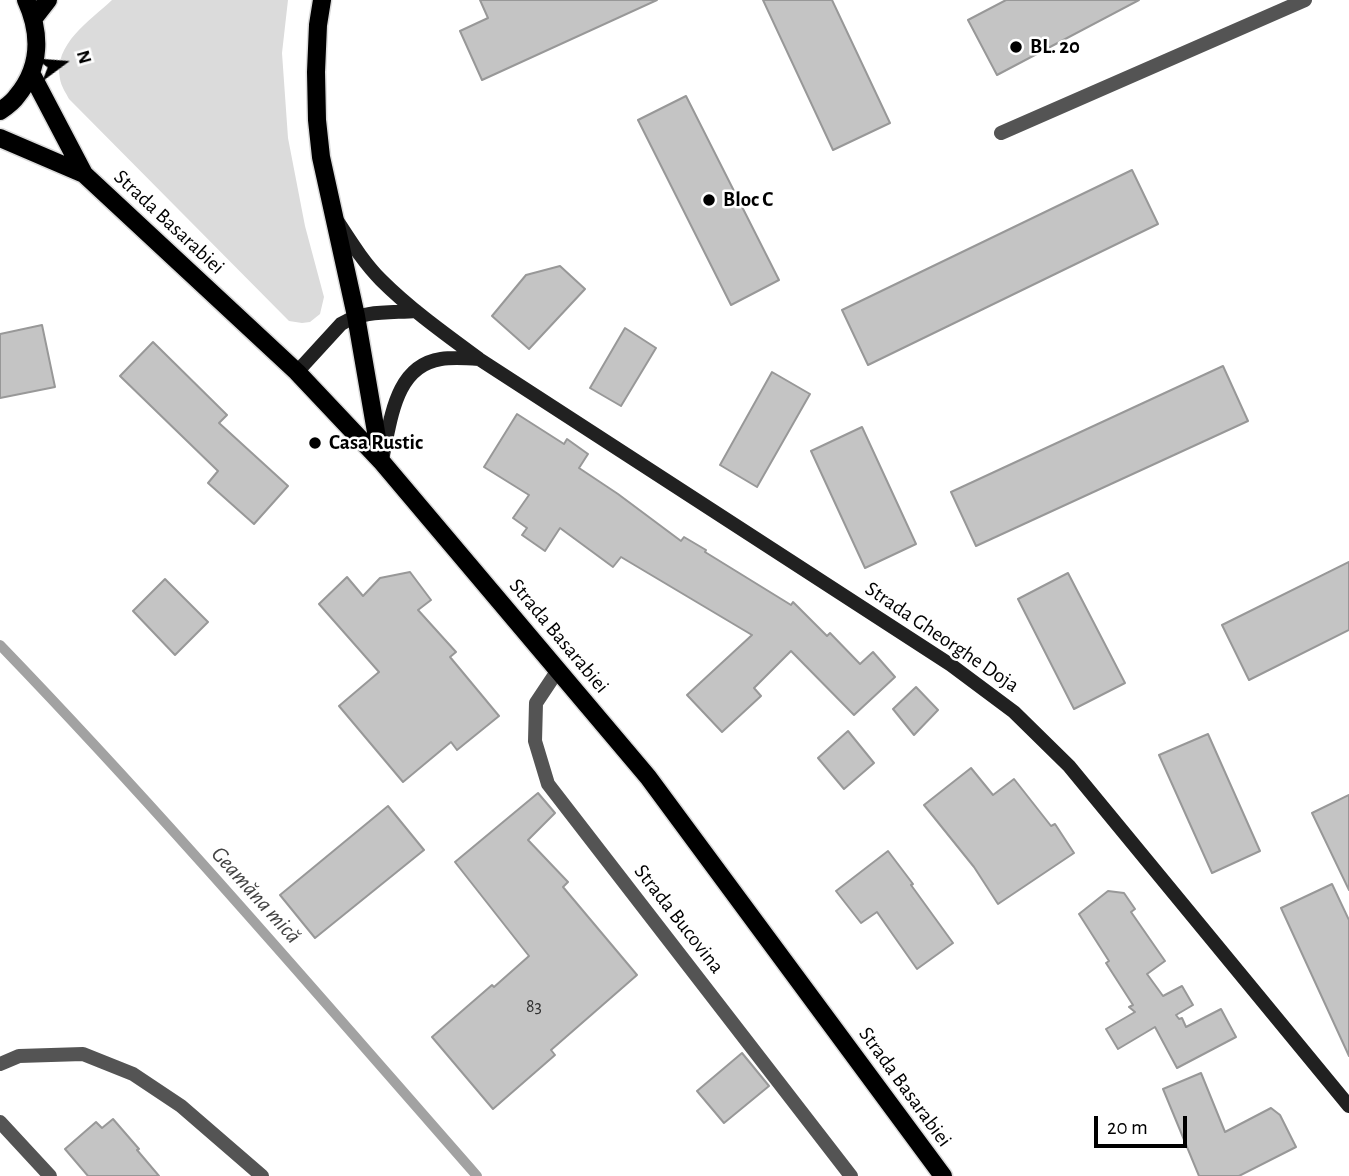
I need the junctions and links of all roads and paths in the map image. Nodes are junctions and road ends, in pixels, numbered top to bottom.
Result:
1 (26, 0) edge
2 (48, 0) edge
3 (322, 0) edge
4 (1305, 0) edge
5 (34, 18) junction
6 (31, 74) junction
7 (0, 111) edge
8 (1001, 133) dead end
9 (0, 138) edge
10 (85, 174) junction
11 (334, 216) junction
12 (416, 311) junction
13 (356, 316) junction
14 (479, 359) junction
15 (297, 372) junction
16 (381, 461) junction
17 (558, 670) junction
18 (0, 1064) edge
19 (1349, 1106) edge
20 (0, 1122) edge
21 (50, 1176) edge
22 (262, 1176) edge
23 (851, 1176) edge
24 (943, 1176) edge

1 - 5 main road
2 - 5 main road
3 - 11 main road
4 - 8 street
5 - 6 main road
6 - 7 main road
6 - 10 main road
9 - 10 main road
10 - 15 main road, Strada Basarabiei
11 - 12 street, Strada Gheorghe Doja
11 - 13 main road
12 - 13 street
12 - 14 street, Strada Gheorghe Doja
13 - 15 street
13 - 16 main road
14 - 16 street
14 - 19 street, Strada Gheorghe Doja
15 - 16 main road, Strada Basarabiei
16 - 17 main road, Strada Basarabiei
17 - 23 street, Strada Bucovina
17 - 24 main road, Strada Basarabiei
18 - 22 street
20 - 21 street

